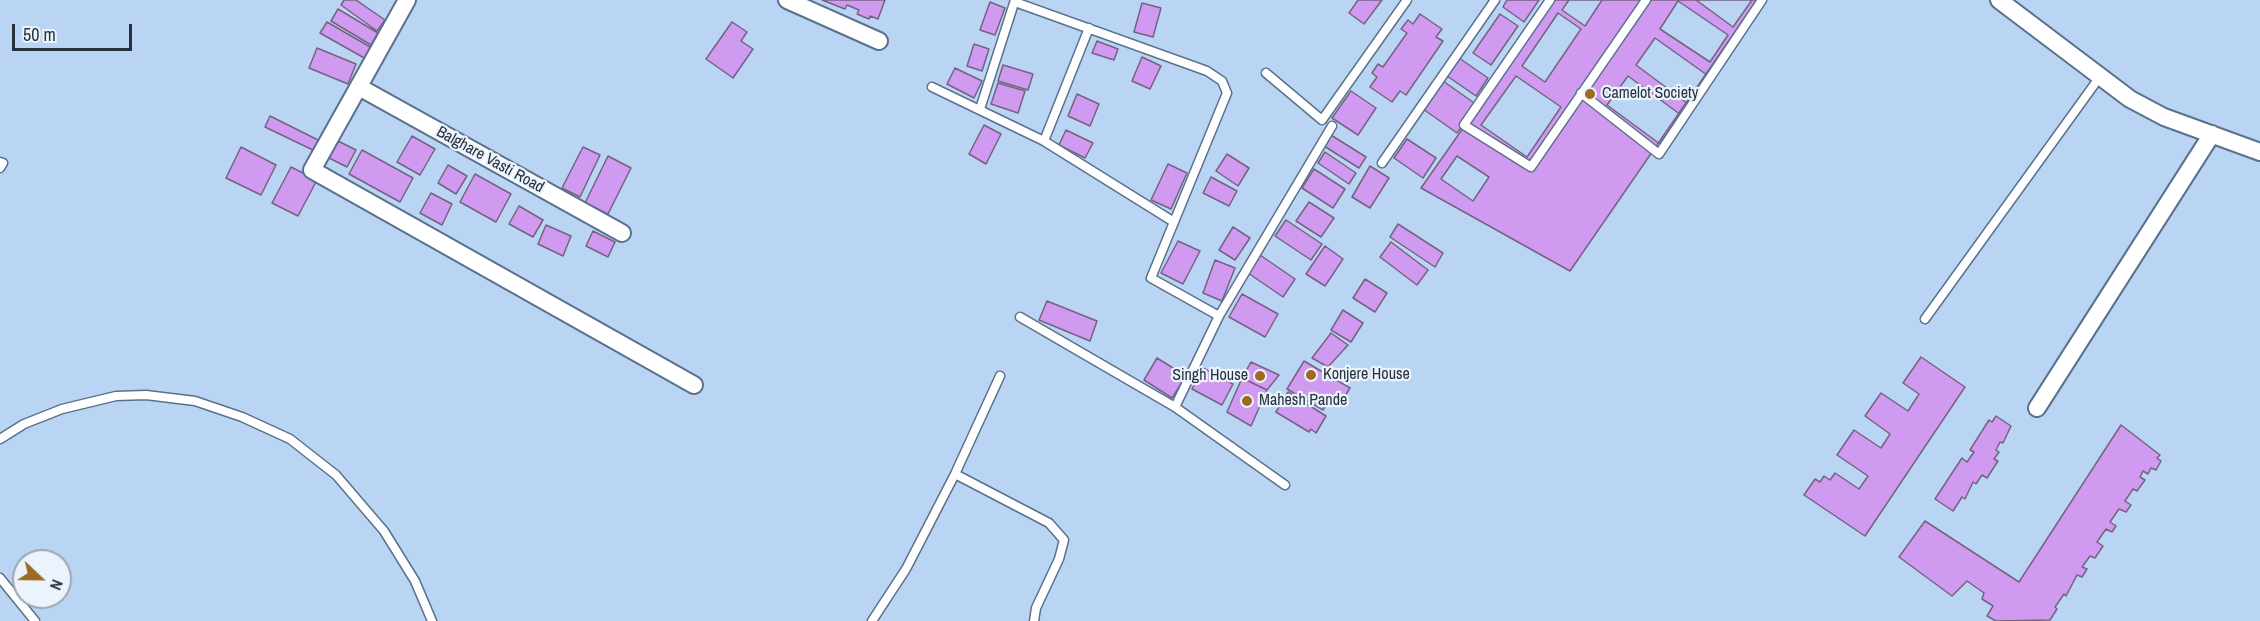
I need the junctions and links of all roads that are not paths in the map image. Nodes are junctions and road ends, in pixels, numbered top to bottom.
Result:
1 (407, 0) edge
2 (787, 0) edge
3 (1407, 0) edge
4 (1495, 0) edge
5 (1550, 0) edge
6 (1646, 0) edge
7 (1762, 0) edge
8 (1999, 0) edge
9 (1015, 1) edge
10 (1089, 28) junction
11 (879, 40) dead end
12 (1266, 73) dead end
13 (2099, 78) junction
14 (359, 87) junction
15 (932, 87) dead end
16 (1581, 93) junction
17 (980, 109) junction
18 (1332, 126) dead end
19 (2212, 134) junction
20 (1044, 141) junction
21 (2260, 152) edge
22 (0, 162) edge
23 (1382, 163) dead end
24 (0, 168) edge
25 (1174, 222) junction
26 (622, 233) dead end
27 (1219, 316) junction
28 (1020, 317) dead end
29 (1925, 319) dead end
30 (999, 376) dead end
31 (694, 385) dead end
32 (1175, 407) junction
33 (2037, 408) dead end
34 (0, 439) edge
35 (955, 474) junction
36 (1285, 485) dead end
37 (0, 578) edge
38 (35, 621) edge
39 (432, 621) edge
40 (872, 621) edge
41 (1034, 621) edge

1 - 14 street
2 - 11 street
3 - 12 lane
4 - 23 lane
5 - 16 lane
6 - 16 lane
7 - 16 lane
8 - 13 street
9 - 10 lane
9 - 17 lane
10 - 20 lane
10 - 25 lane
13 - 19 street
13 - 29 lane
14 - 26 street, Balghare Vasti Road
14 - 31 street
15 - 17 lane
17 - 20 lane
18 - 27 lane
19 - 21 street
19 - 33 street
20 - 25 lane
22 - 24 lane
25 - 27 lane
27 - 32 lane
28 - 32 lane
30 - 35 lane
32 - 36 lane
34 - 39 lane
35 - 40 lane
35 - 41 lane
37 - 38 lane

